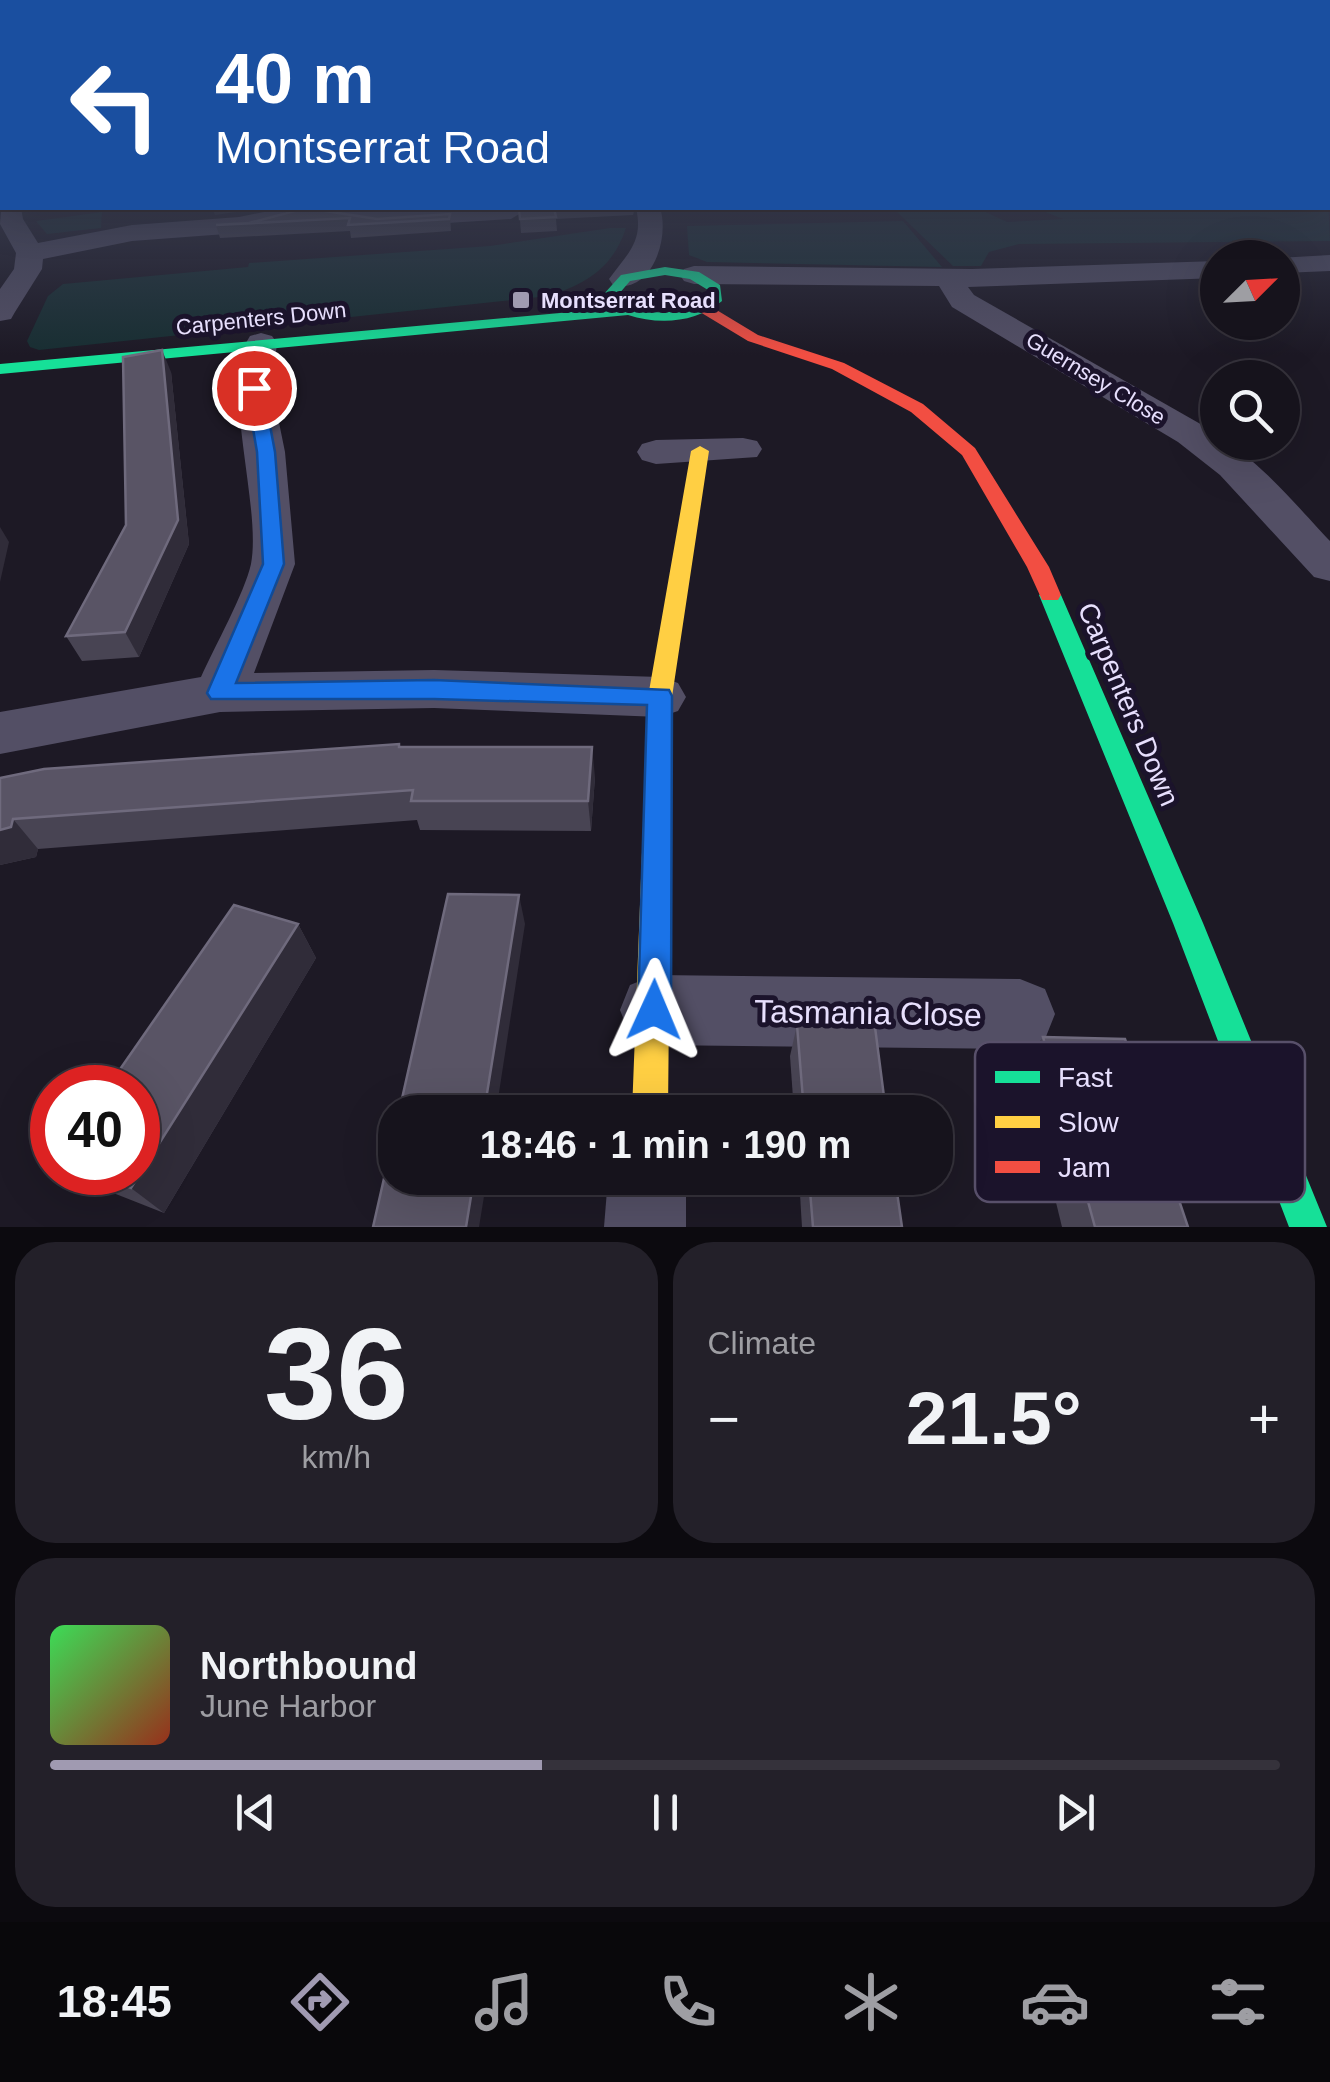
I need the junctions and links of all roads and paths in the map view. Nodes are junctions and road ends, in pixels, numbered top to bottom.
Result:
1 (23, 240) edge
2 (95, 240) edge
3 (652, 240) edge
4 (30, 253) junction
5 (1330, 263) edge
6 (1300, 265) edge
7 (1200, 270) edge
8 (947, 277) junction
9 (686, 280) junction
10 (620, 295) junction
11 (0, 312) edge
12 (669, 317) junction
13 (746, 332) junction
14 (261, 343) junction
15 (0, 369) edge
16 (744, 449) dead end
17 (700, 450) junction
18 (656, 452) dead end
19 (1330, 567) edge
20 (220, 693) junction
21 (660, 696) junction
22 (0, 734) edge
23 (654, 1010) junction
24 (1020, 1014) dead end
25 (1234, 1042) edge
26 (651, 1095) edge
27 (646, 1195) edge
28 (1298, 1202) edge
29 (645, 1227) edge
30 (1308, 1227) edge

1 - 4 street
2 - 4 street
3 - 9 street
4 - 11 street
5 - 6 street
7 - 8 street
8 - 9 street
8 - 19 street, Guernsey Close
9 - 10 street
9 - 12 street
9 - 13 street
10 - 12 street
10 - 14 street, Carpenters Down
12 - 13 street
13 - 25 street, Carpenters Down
14 - 15 street, Carpenters Down
14 - 20 street
16 - 17 street
17 - 18 street
17 - 21 street
20 - 21 street
20 - 22 street
21 - 23 street
23 - 24 street, Tasmania Close
23 - 26 street
27 - 29 street
28 - 30 street, Carpenters Down

